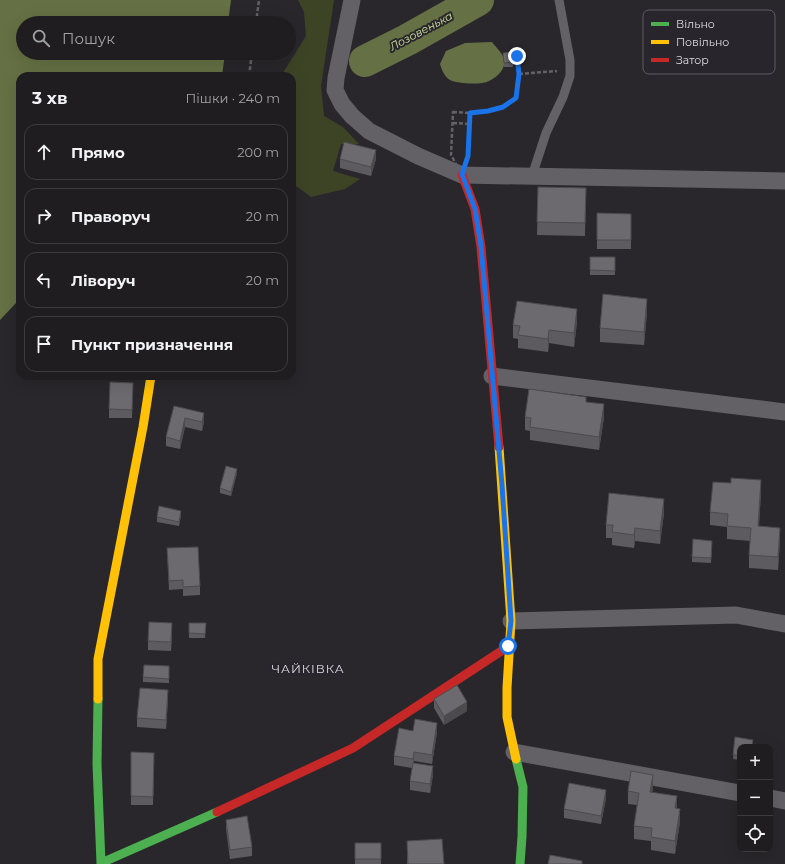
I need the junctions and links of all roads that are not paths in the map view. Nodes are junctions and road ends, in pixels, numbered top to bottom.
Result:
1 (352, 0) edge
2 (559, 0) edge
3 (462, 174) junction
4 (532, 176) junction
5 (785, 181) edge
6 (492, 376) junction
7 (150, 380) edge
8 (785, 412) edge
9 (511, 621) junction
10 (785, 624) edge
11 (508, 646) junction
12 (514, 752) junction
13 (737, 792) edge
14 (773, 799) edge
15 (785, 801) edge
16 (520, 864) edge

1 - 3 street
2 - 4 lane
3 - 4 street
3 - 6 street
4 - 5 street
6 - 8 street
6 - 9 street
7 - 11 street
9 - 10 street
9 - 11 street
11 - 12 street
12 - 13 street
12 - 16 street
14 - 15 street

